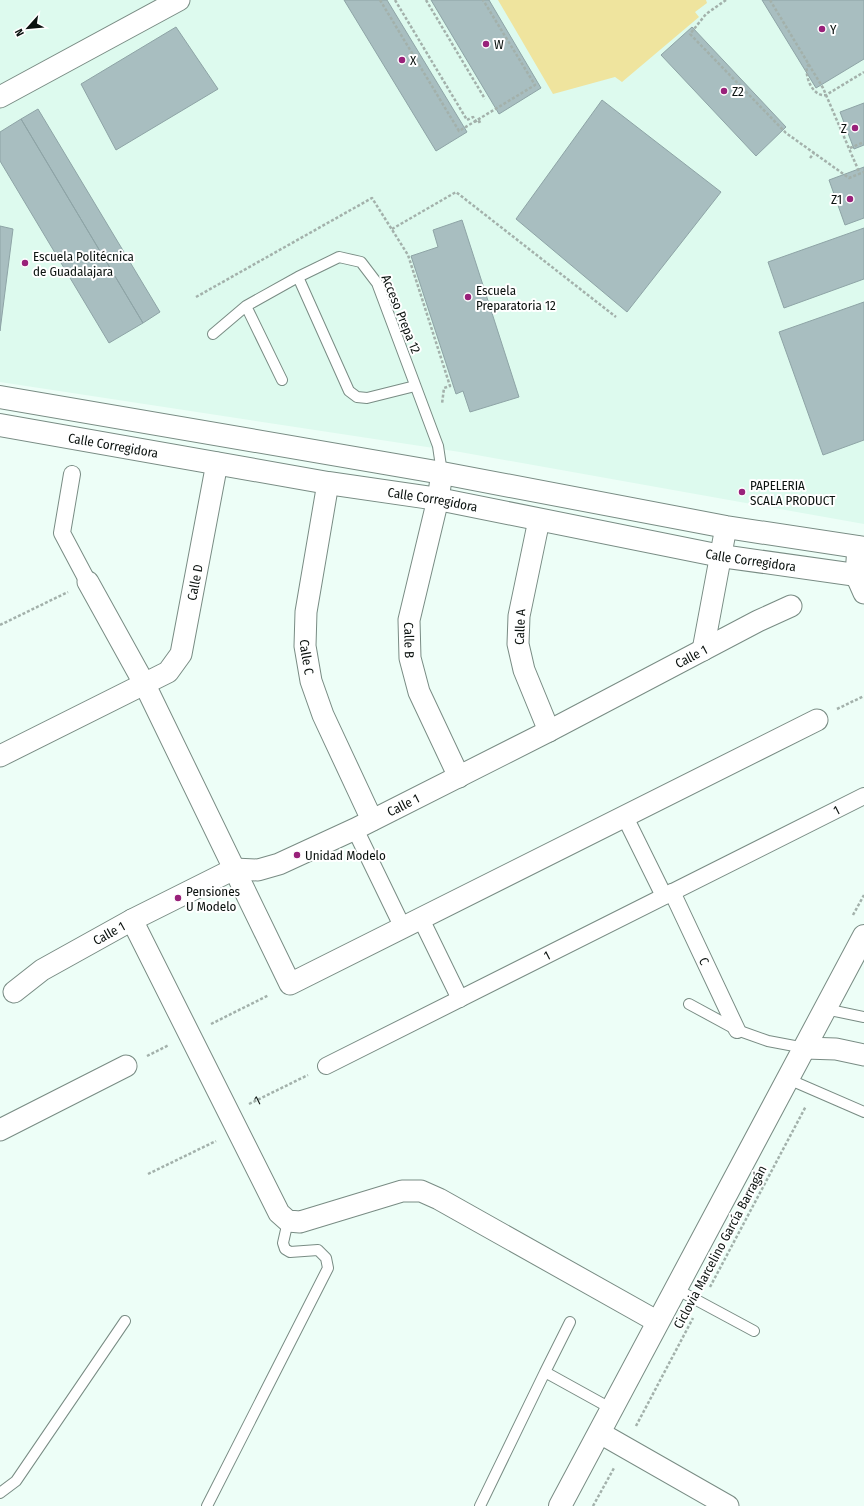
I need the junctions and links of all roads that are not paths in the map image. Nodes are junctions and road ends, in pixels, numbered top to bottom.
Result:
1 (179, 0) edge
2 (0, 97) edge
3 (298, 277) junction
4 (246, 306) junction
5 (212, 334) dead end
6 (282, 380) dead end
7 (416, 386) junction
8 (0, 397) edge
9 (36, 403) junction
10 (0, 425) edge
11 (30, 430) junction
12 (217, 463) junction
13 (442, 472) junction
14 (72, 474) dead end
15 (328, 482) junction
16 (438, 499) junction
17 (539, 520) junction
18 (726, 527) junction
19 (768, 533) junction
20 (861, 548) edge
21 (721, 556) junction
22 (765, 562) junction
23 (88, 582) joint
24 (861, 582) edge
25 (791, 606) dead end
26 (703, 650) junction
27 (145, 685) junction
28 (817, 720) road end
29 (550, 731) junction
30 (0, 756) edge
31 (460, 777) junction
32 (864, 796) edge
33 (625, 817) junction
34 (363, 824) junction
35 (234, 869) junction
36 (668, 894) junction
37 (421, 919) junction
38 (132, 920) junction
39 (403, 928) junction
40 (864, 936) edge
41 (14, 992) dead end
42 (460, 999) junction
43 (689, 1004) dead end
44 (825, 1008) junction
45 (864, 1017) edge
46 (737, 1030) junction
47 (805, 1048) junction
48 (864, 1055) edge
49 (126, 1066) dead end
50 (326, 1066) road end
51 (788, 1080) junction
52 (864, 1112) edge
53 (0, 1130) edge
54 (288, 1221) junction
55 (676, 1289) junction
56 (125, 1321) dead end
57 (570, 1322) dead end
58 (658, 1322) junction
59 (754, 1331) dead end
60 (545, 1372) junction
61 (612, 1409) junction
62 (600, 1433) junction
63 (0, 1493) edge
64 (208, 1506) edge
65 (480, 1506) edge
66 (560, 1506) edge
67 (728, 1506) edge

1 - 2 street
3 - 4 lane, Acceso Prepa 12
3 - 7 lane
3 - 7 lane, Acceso Prepa 12
4 - 5 lane, Acceso Prepa 12
4 - 6 lane
7 - 13 lane, Acceso Prepa 12
8 - 9 street, Calle Corregidora
9 - 11 street
9 - 13 street, Calle Corregidora
10 - 11 street, Calle Corregidora
11 - 12 street, Calle Corregidora
12 - 15 street, Calle Corregidora
12 - 27 street, Calle D
13 - 16 street, Calle B
13 - 18 street, Calle Corregidora
14 - 23 street
15 - 16 street, Calle Corregidora
15 - 34 street, Calle C
16 - 17 street, Calle Corregidora
16 - 31 street, Calle B
17 - 21 street, Calle Corregidora
17 - 29 street, Calle A
18 - 19 street, Calle Corregidora
18 - 21 street
19 - 20 street, Calle Corregidora
19 - 22 street
20 - 24 street
21 - 22 street, Calle Corregidora
21 - 26 street
22 - 24 street, Calle Corregidora
23 - 27 street
25 - 26 street, Calle 1
26 - 29 street, Calle 1
27 - 30 street
27 - 35 street
28 - 33 street
29 - 31 street, Calle 1
31 - 34 street, Calle 1
32 - 36 street, 1
33 - 36 street, C
33 - 37 street
34 - 35 street, Calle 1
34 - 39 street
35 - 38 street, Calle 1
35 - 39 street
36 - 42 street, 1
36 - 46 street, C
37 - 39 street
37 - 42 street
38 - 41 street, Calle 1
38 - 54 street
40 - 44 street
42 - 50 street, 1
43 - 46 lane
44 - 45 lane
44 - 47 street
46 - 47 lane
47 - 48 street
47 - 51 street
49 - 53 street
51 - 52 lane
51 - 55 street
54 - 58 street
54 - 64 lane
55 - 58 street
55 - 59 lane
56 - 63 lane
57 - 60 lane
58 - 61 street
60 - 61 lane
60 - 65 lane
61 - 62 street
62 - 66 street
62 - 67 street

